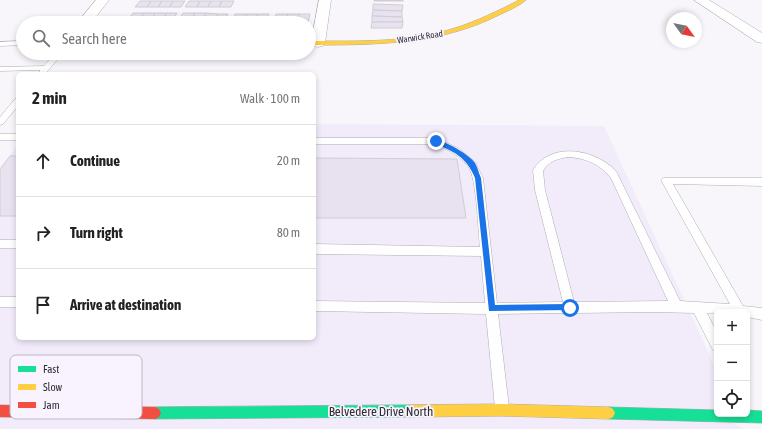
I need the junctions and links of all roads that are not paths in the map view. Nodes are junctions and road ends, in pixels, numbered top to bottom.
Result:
1 (103, 0) edge
2 (325, 0) edge
3 (524, 0) edge
4 (700, 0) edge
5 (90, 16) edge
6 (316, 32) edge
7 (762, 39) edge
8 (16, 43) edge
9 (316, 43) edge
10 (0, 44) edge
11 (53, 60) edge
12 (0, 69) edge
13 (43, 71) edge
14 (16, 103) edge
15 (0, 122) edge
16 (16, 138) edge
17 (1, 139) edge
18 (316, 140) edge
19 (762, 182) edge
20 (0, 244) edge
21 (16, 244) edge
22 (316, 249) edge
23 (486, 252) junction
24 (0, 302) edge
25 (16, 302) edge
26 (316, 306) edge
27 (676, 306) junction
28 (570, 308) junction
29 (698, 308) junction
30 (492, 309) junction
31 (718, 309) edge
32 (738, 309) edge
33 (750, 312) edge
34 (762, 314) edge
35 (716, 345) edge
36 (502, 410) junction
37 (0, 411) edge
38 (10, 411) edge
39 (673, 414) junction
40 (754, 414) edge
41 (142, 417) edge
42 (678, 429) edge

1 - 5 street
2 - 6 street
3 - 9 street, Warwick Road
4 - 7 street
8 - 10 lane
11 - 13 lane
12 - 13 lane
14 - 15 lane
16 - 17 lane
18 - 23 lane
19 - 32 lane
20 - 21 lane
22 - 23 lane
23 - 30 lane
24 - 25 lane
26 - 30 lane
27 - 28 lane
27 - 28 lane
27 - 29 lane
28 - 30 lane
29 - 31 lane
29 - 35 lane
30 - 36 lane
33 - 34 lane
36 - 39 street, Belvedere Drive North
36 - 41 street, Belvedere Drive North
37 - 38 street, Belvedere Drive North
39 - 40 street, Belvedere Drive North
39 - 42 lane

